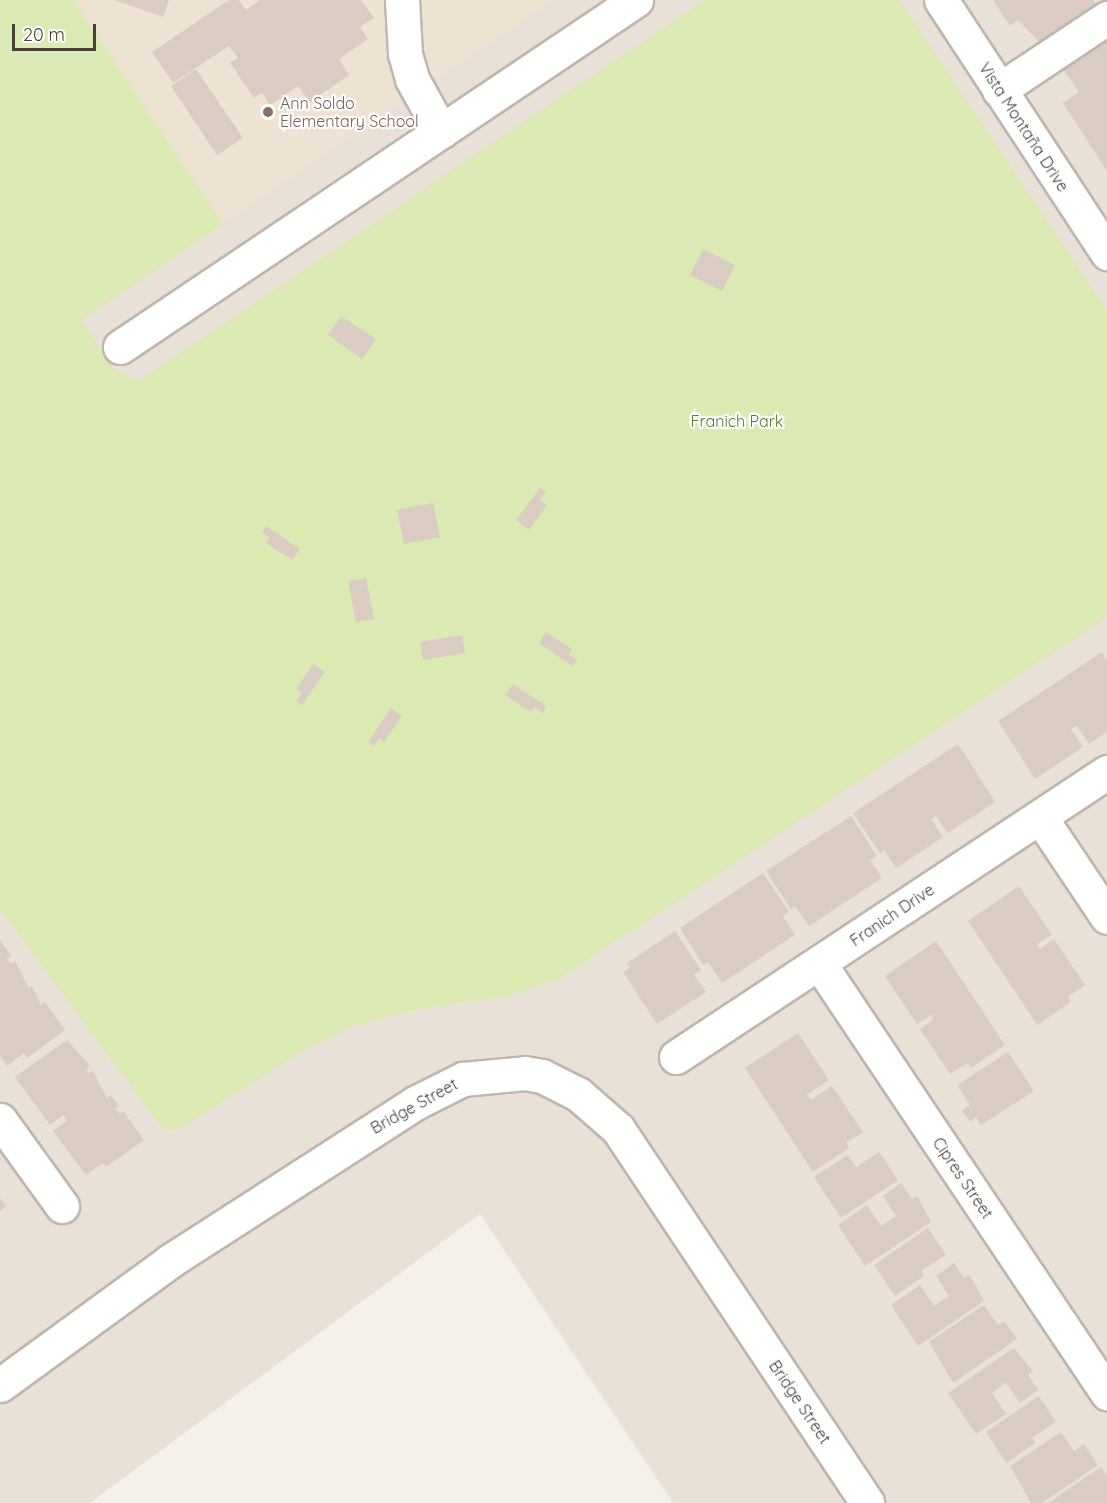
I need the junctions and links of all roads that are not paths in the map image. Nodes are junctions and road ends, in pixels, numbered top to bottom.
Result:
1 (402, 0) edge
2 (636, 0) edge
3 (941, 0) edge
4 (1107, 18) edge
5 (999, 90) junction
6 (441, 131) junction
7 (1107, 253) edge
8 (120, 347) dead end
9 (1107, 772) edge
10 (1040, 817) junction
11 (1107, 916) edge
12 (819, 963) junction
13 (676, 1058) dead end
14 (0, 1120) edge
15 (62, 1206) dead end
16 (0, 1384) edge
17 (1107, 1393) edge
18 (867, 1503) edge

1 - 6 street
2 - 6 street
3 - 5 street, Vista Montaña Drive
4 - 5 street
5 - 7 street, Vista Montaña Drive
6 - 8 street
9 - 10 street, Franich Drive
10 - 11 street
10 - 12 street, Franich Drive
12 - 13 street, Franich Drive
12 - 17 street, Cipres Street
14 - 15 street
16 - 18 street, Bridge Street

